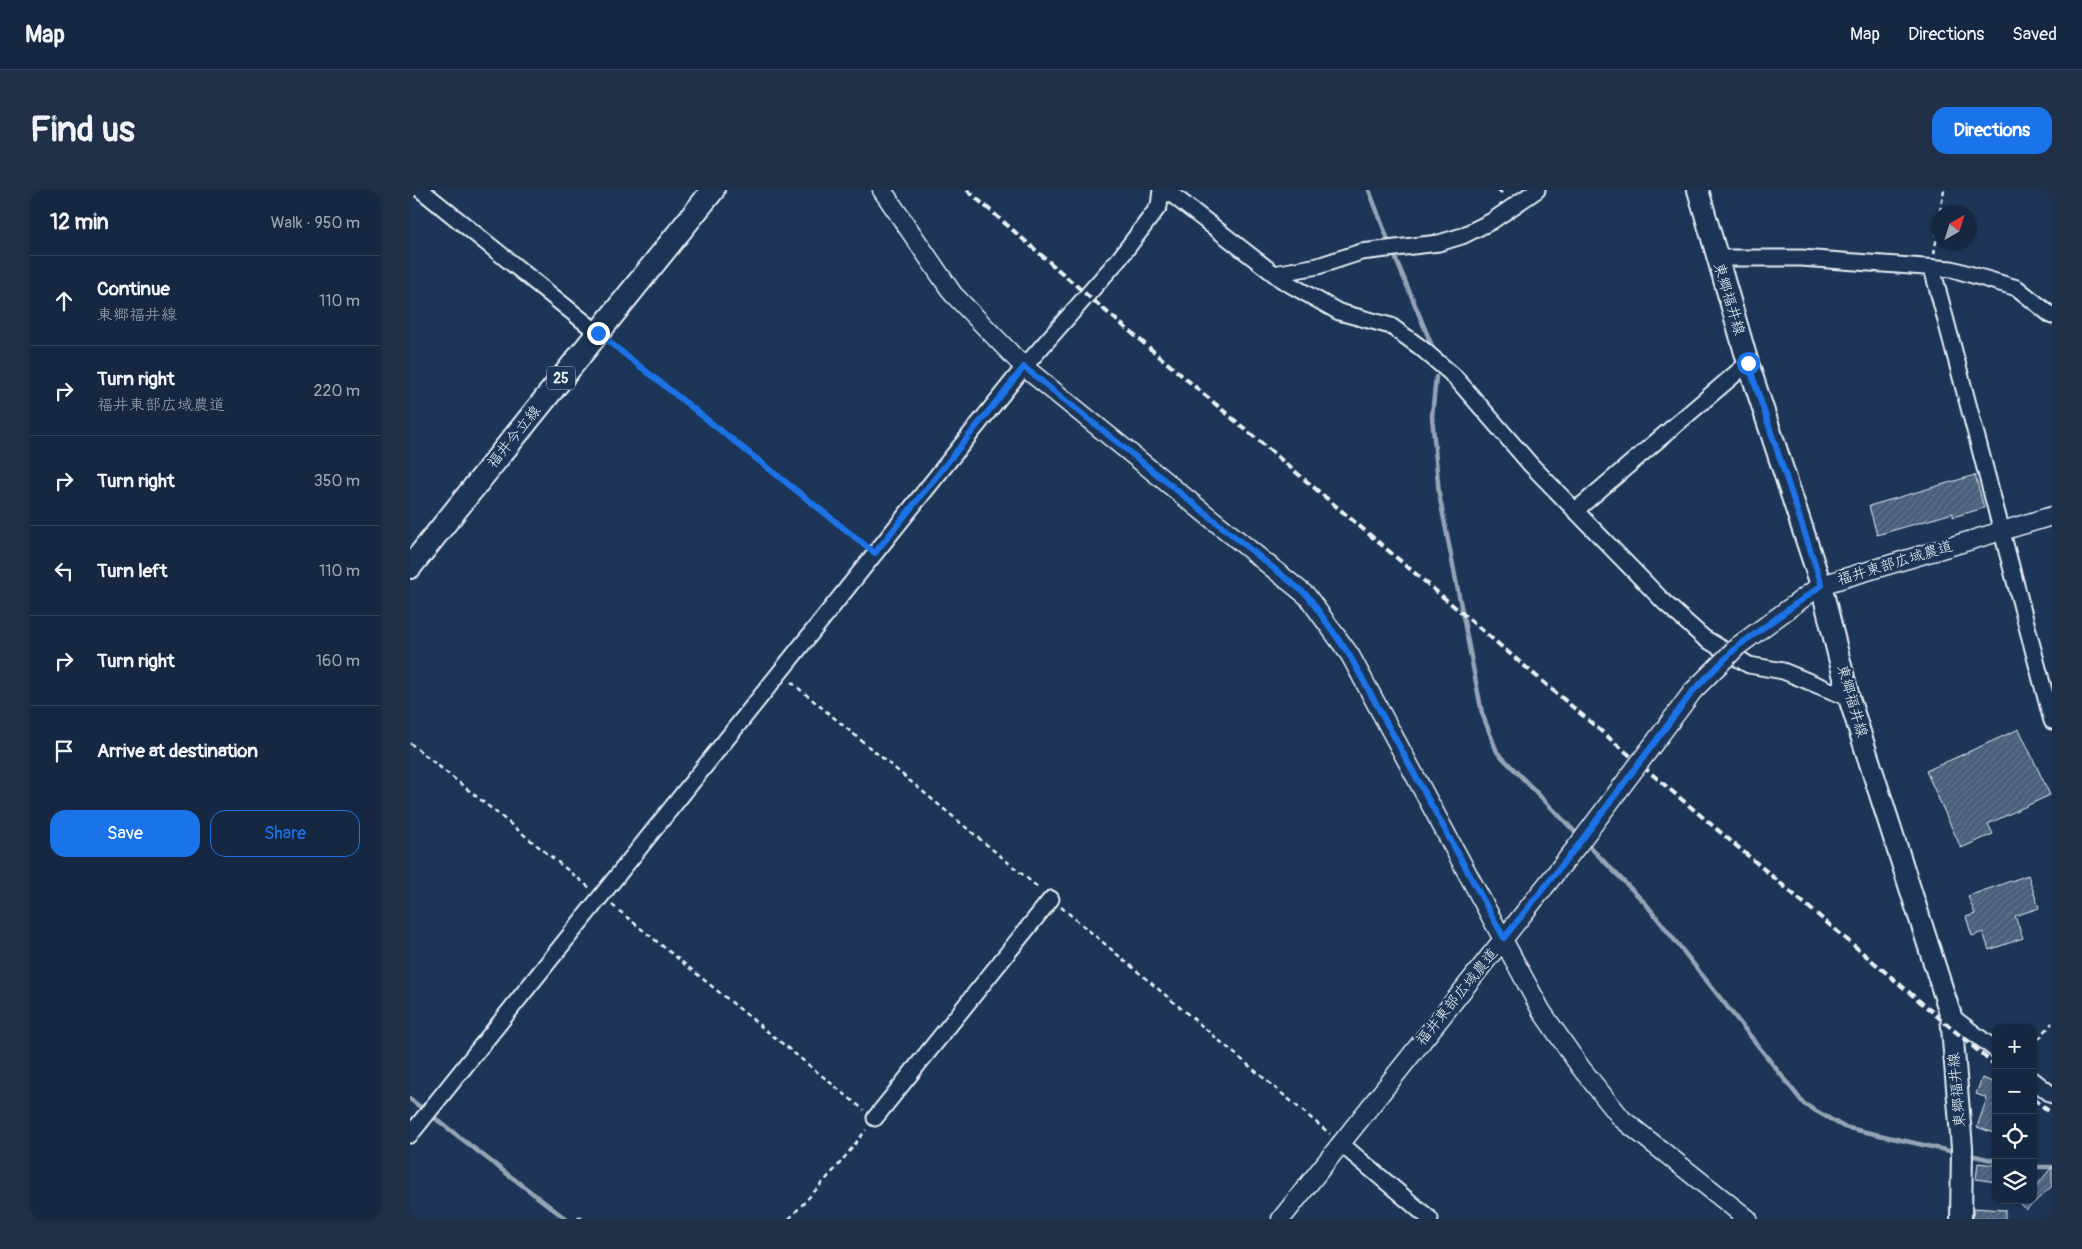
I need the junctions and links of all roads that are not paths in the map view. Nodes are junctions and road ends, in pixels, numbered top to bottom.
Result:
1 (420, 190) edge
2 (713, 190) edge
3 (882, 190) edge
4 (1161, 190) edge
5 (1166, 190) edge
6 (1537, 190) edge
7 (1698, 190) edge
8 (1717, 258) junction
9 (1932, 268) junction
10 (1274, 274) junction
11 (2052, 316) edge
12 (598, 333) junction
13 (1748, 363) junction
14 (1024, 367) junction
15 (1575, 511) junction
16 (2052, 516) edge
17 (2002, 531) junction
18 (410, 567) edge
19 (1822, 585) junction
20 (1849, 698) junction
21 (2052, 721) edge
22 (1051, 899) dead end
23 (1504, 938) junction
24 (1951, 1016) junction
25 (1992, 1047) edge
26 (2037, 1083) edge
27 (2052, 1095) edge
28 (875, 1118) road end
29 (410, 1135) edge
30 (1340, 1143) junction
31 (1281, 1219) edge
32 (1430, 1219) edge
33 (1748, 1219) edge
34 (1961, 1219) edge

1 - 12 street
2 - 12 main road, 福井今立線 / 25
3 - 14 street
4 - 14 street
5 - 10 street
6 - 10 street
7 - 8 main road, 東郷福井線
8 - 9 street
8 - 13 main road, 東郷福井線
9 - 11 street
9 - 17 street
10 - 15 street
12 - 18 main road, 福井今立線 / 25
13 - 15 street
13 - 19 main road, 東郷福井線
14 - 23 street
14 - 29 street
15 - 20 street
16 - 17 street, 福井東部広域農道
17 - 19 street, 福井東部広域農道
17 - 21 street
19 - 20 main road, 東郷福井線
19 - 23 street, 福井東部広域農道, bridge
20 - 24 main road, 東郷福井線
22 - 28 street
23 - 30 street, 福井東部広域農道
23 - 33 street
24 - 25 street
24 - 34 main road, 東郷福井線
26 - 27 street
30 - 31 street, 福井東部広域農道
30 - 32 street

